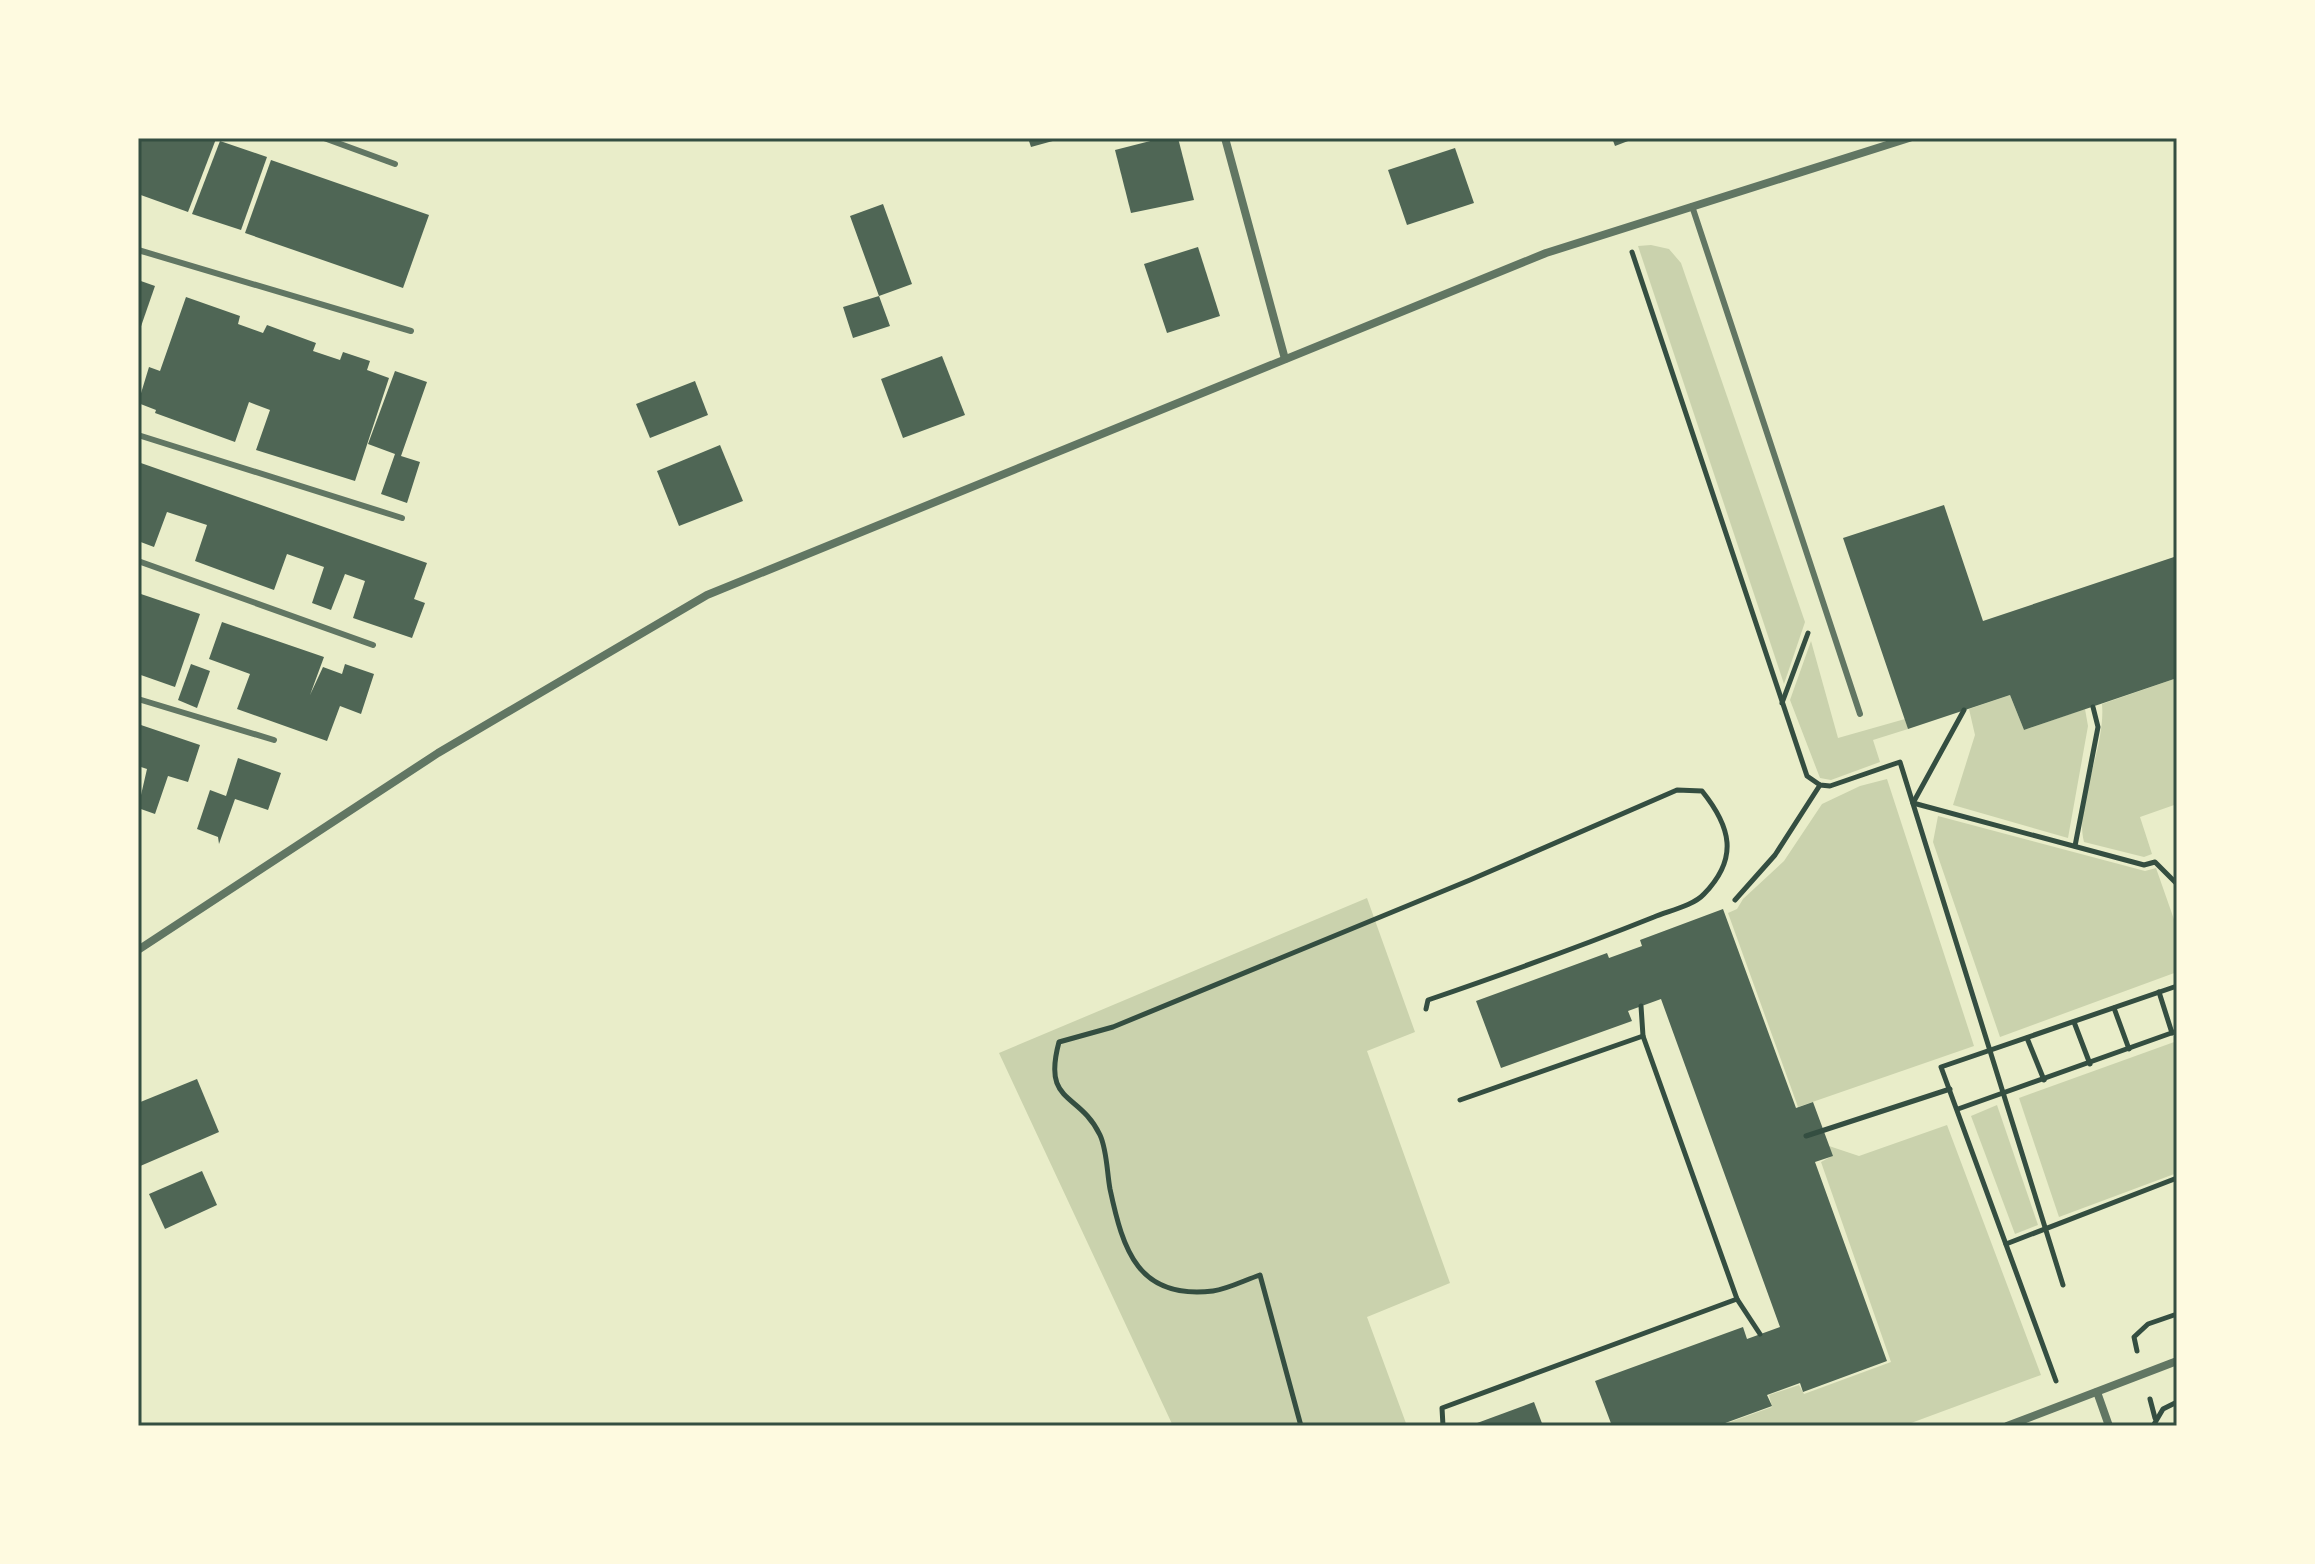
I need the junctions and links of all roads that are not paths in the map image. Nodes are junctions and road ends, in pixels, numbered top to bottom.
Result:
1 (324, 138) edge
2 (1225, 138) edge
3 (1909, 138) edge
4 (395, 164) dead end
5 (1692, 206) junction
6 (138, 250) edge
7 (411, 331) dead end
8 (1285, 359) junction
9 (138, 435) edge
10 (402, 518) dead end
11 (138, 561) edge
12 (373, 645) dead end
13 (138, 699) edge
14 (1860, 714) dead end
15 (274, 740) dead end
16 (138, 950) edge
17 (2177, 1361) edge
18 (2097, 1392) junction
19 (2007, 1426) edge
20 (2109, 1426) edge

1 - 4 lane
2 - 8 street
3 - 5 street
5 - 8 street
5 - 14 lane
6 - 7 lane
8 - 16 street
9 - 10 lane
11 - 12 lane
13 - 15 lane
17 - 18 street
18 - 19 street
18 - 20 street

